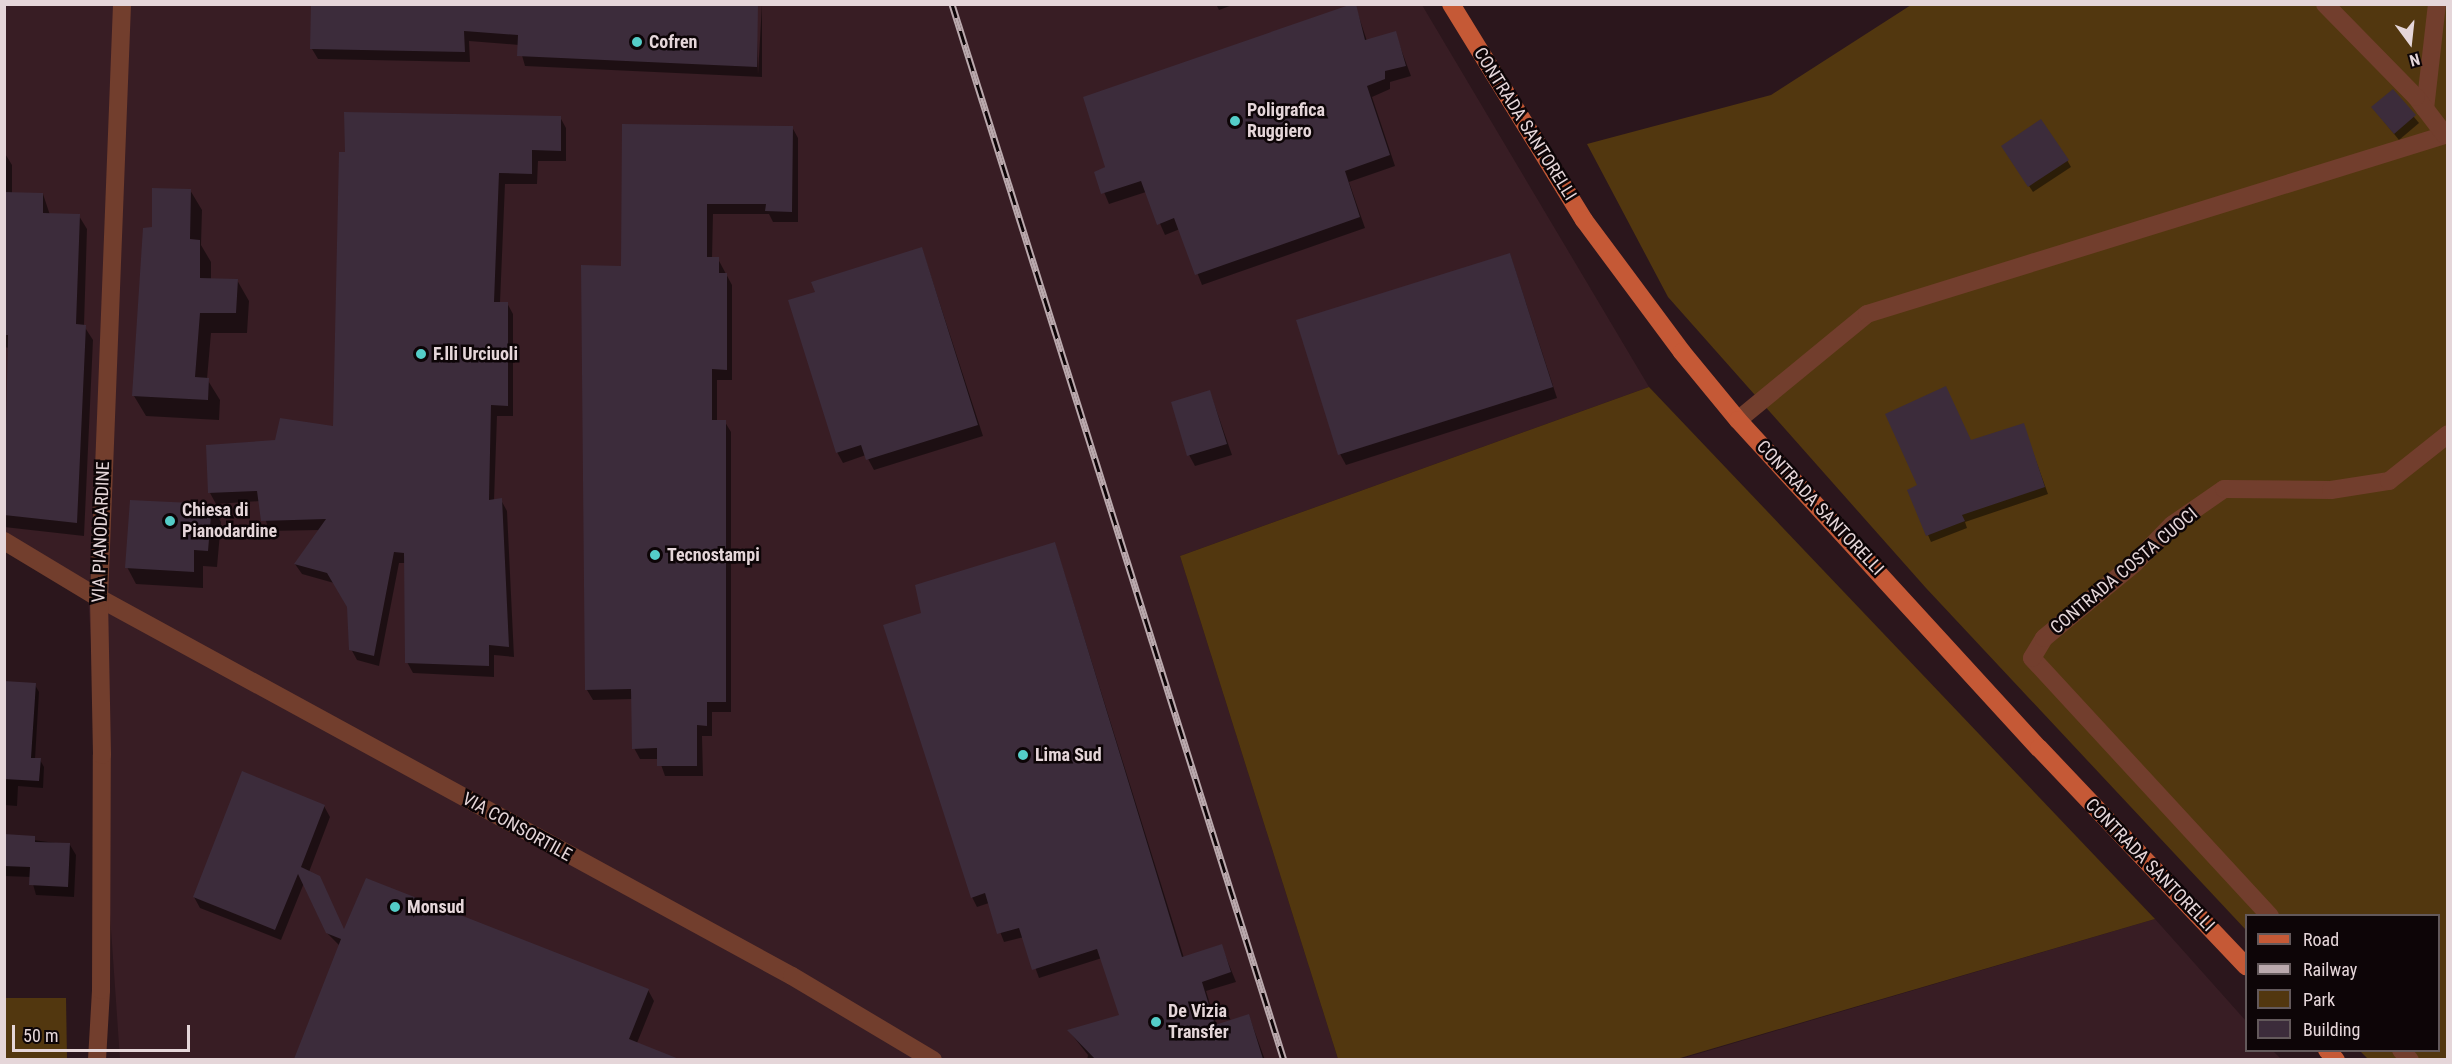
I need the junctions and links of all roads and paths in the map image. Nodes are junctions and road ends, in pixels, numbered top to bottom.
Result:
1 (122, 4) edge
2 (1451, 4) edge
3 (2325, 4) edge
4 (2437, 4) edge
5 (2425, 109) junction
6 (1738, 420) junction
7 (2448, 434) edge
8 (4, 541) edge
9 (99, 598) junction
10 (2269, 914) edge
11 (2245, 964) edge
12 (96, 1059) edge
13 (933, 1059) edge

1 - 9 street, VIA PIANODARDINE
2 - 6 main road, CONTRADA SANTORELLI
3 - 5 street
4 - 5 street
5 - 6 street
6 - 11 main road, CONTRADA SANTORELLI
7 - 10 street, CONTRADA COSTA CUOCI
8 - 9 street, VIA CONSORTILE
9 - 12 street, VIA PIANODARDINE
9 - 13 street, VIA CONSORTILE

